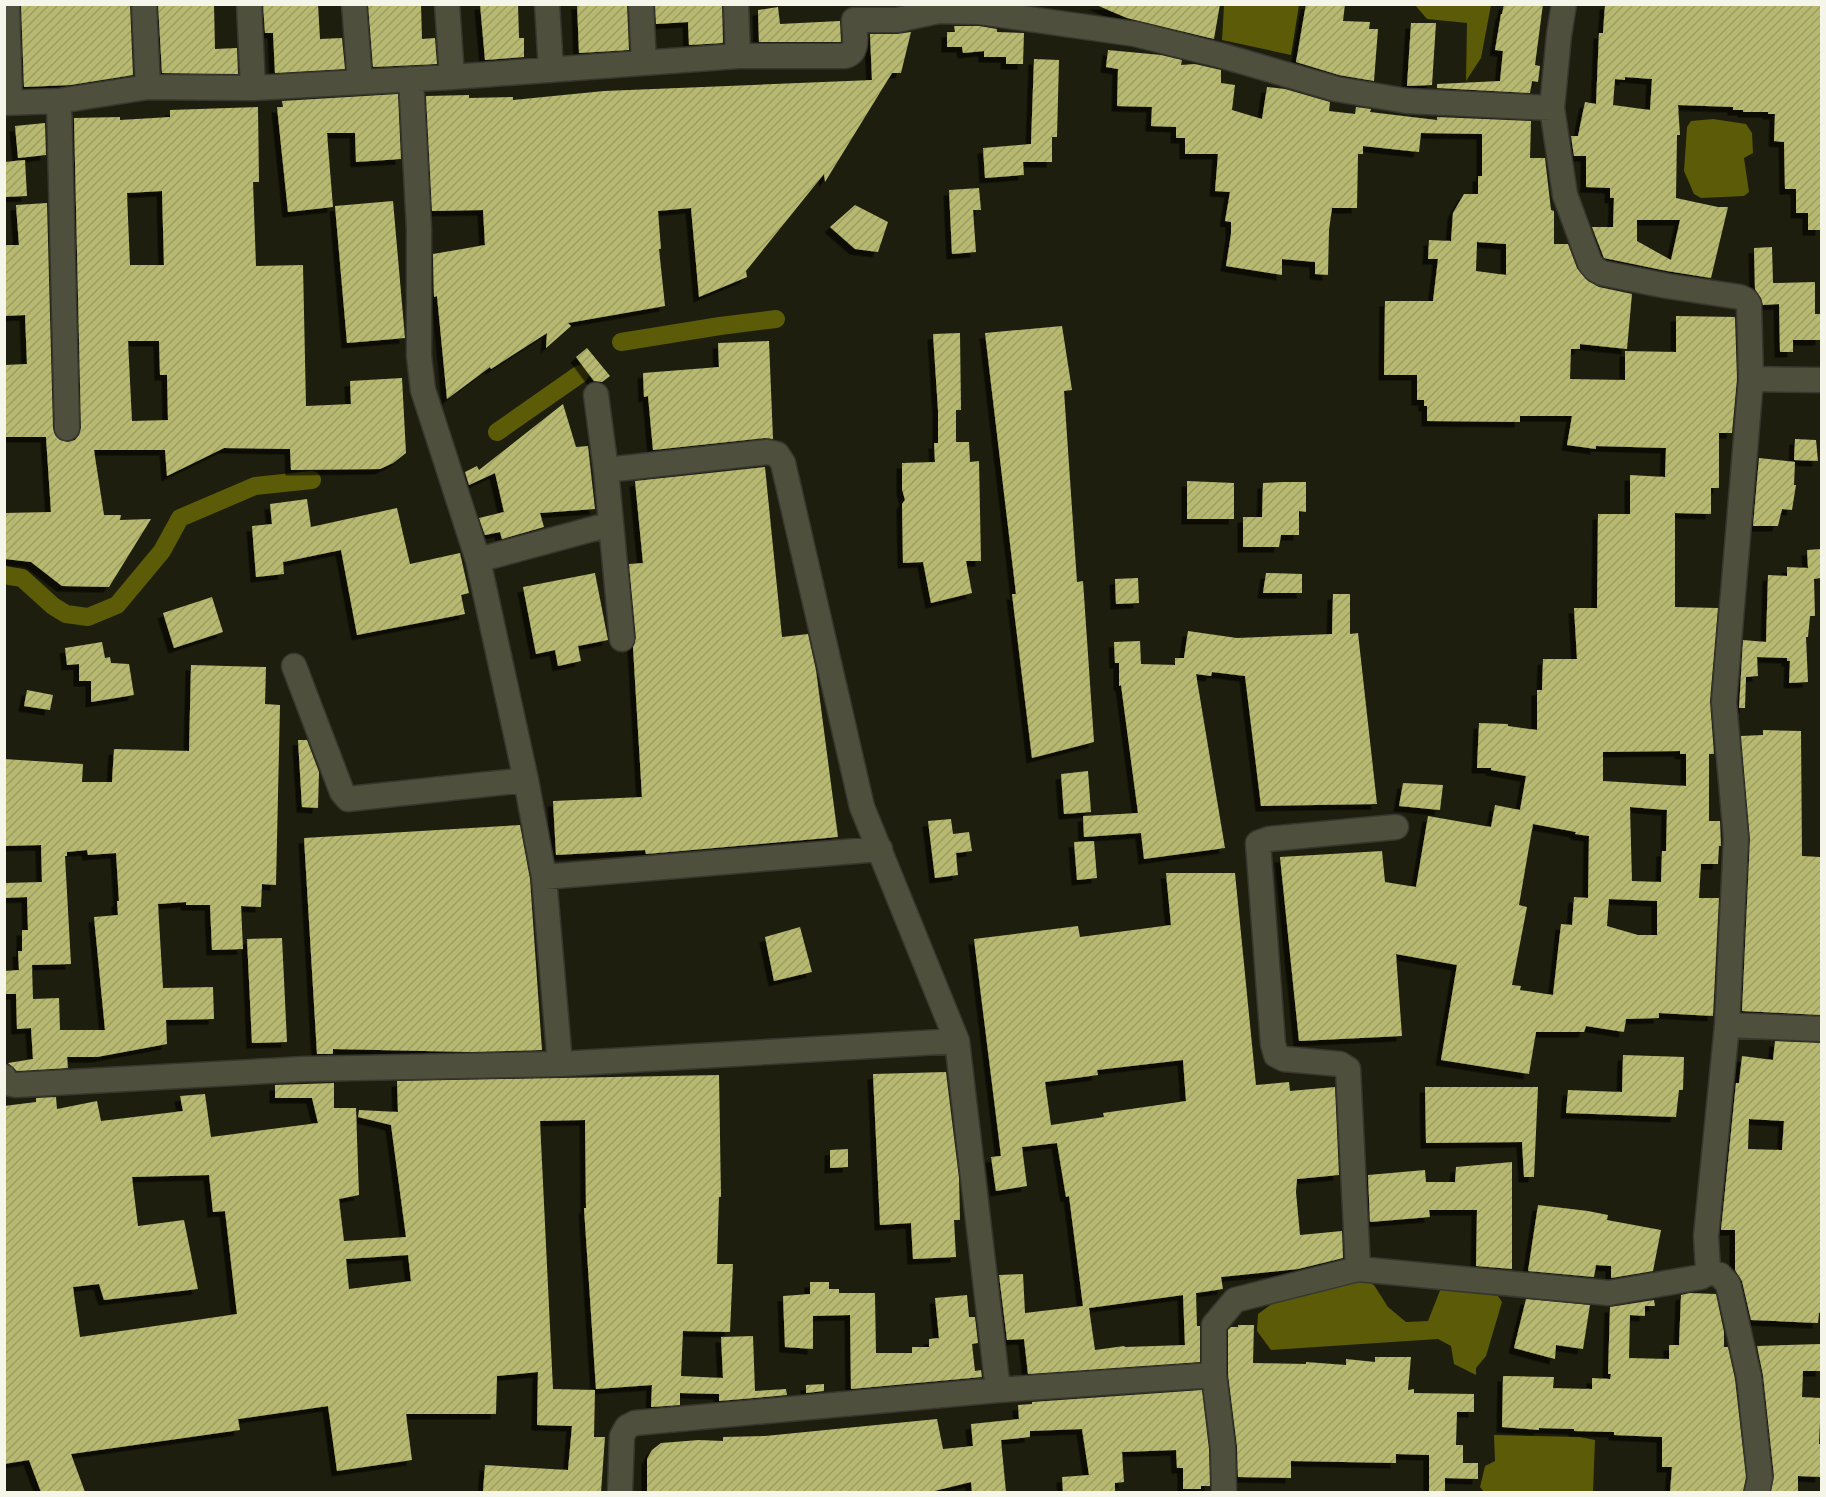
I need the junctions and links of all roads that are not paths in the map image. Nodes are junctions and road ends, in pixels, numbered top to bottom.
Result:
1 (6, 4) edge
2 (144, 4) edge
3 (249, 4) edge
4 (354, 4) edge
5 (447, 4) edge
6 (547, 4) edge
7 (641, 4) edge
8 (736, 4) edge
9 (1564, 4) edge
10 (942, 9) edge
11 (854, 12) edge
12 (738, 56) junction
13 (644, 63) junction
14 (551, 70) junction
15 (452, 77) junction
16 (411, 79) junction
17 (360, 82) junction
18 (148, 87) junction
19 (254, 88) junction
20 (59, 101) junction
21 (7, 102) edge
22 (1552, 108) junction
23 (1751, 379) junction
24 (1821, 380) edge
25 (596, 395) dead end
26 (67, 428) dead end
27 (606, 470) junction
28 (611, 524) junction
29 (478, 560) junction
30 (622, 639) dead end
31 (294, 666) dead end
32 (526, 780) junction
33 (1396, 827) dead end
34 (880, 849) junction
35 (544, 877) junction
36 (1727, 1025) junction
37 (1821, 1029) edge
38 (957, 1041) junction
39 (560, 1064) junction
40 (4, 1077) edge
41 (1358, 1269) junction
42 (1708, 1271) junction
43 (1214, 1375) junction
44 (998, 1390) junction
45 (620, 1492) edge
46 (1224, 1492) edge
47 (1757, 1492) edge

1 - 21 street
2 - 18 street
3 - 19 street
4 - 17 street
5 - 15 street
6 - 14 street
7 - 13 street
8 - 12 street
9 - 22 street
10 - 11 street
10 - 22 street
11 - 12 street
12 - 13 street
13 - 14 street
14 - 15 street
15 - 16 street
16 - 17 street
16 - 29 street
17 - 19 street
18 - 19 street
18 - 20 street
20 - 21 street
20 - 26 street
22 - 23 street
23 - 24 street
23 - 36 street
25 - 27 street
27 - 28 street
27 - 34 street
28 - 29 street
28 - 30 street
29 - 32 street
31 - 32 street
32 - 35 street
33 - 41 street
34 - 35 street
34 - 38 street
35 - 39 street
36 - 37 street
36 - 42 street
38 - 39 street
38 - 44 street
39 - 40 street
41 - 42 street
41 - 43 street
42 - 47 street
43 - 44 street
43 - 46 street
44 - 45 street

